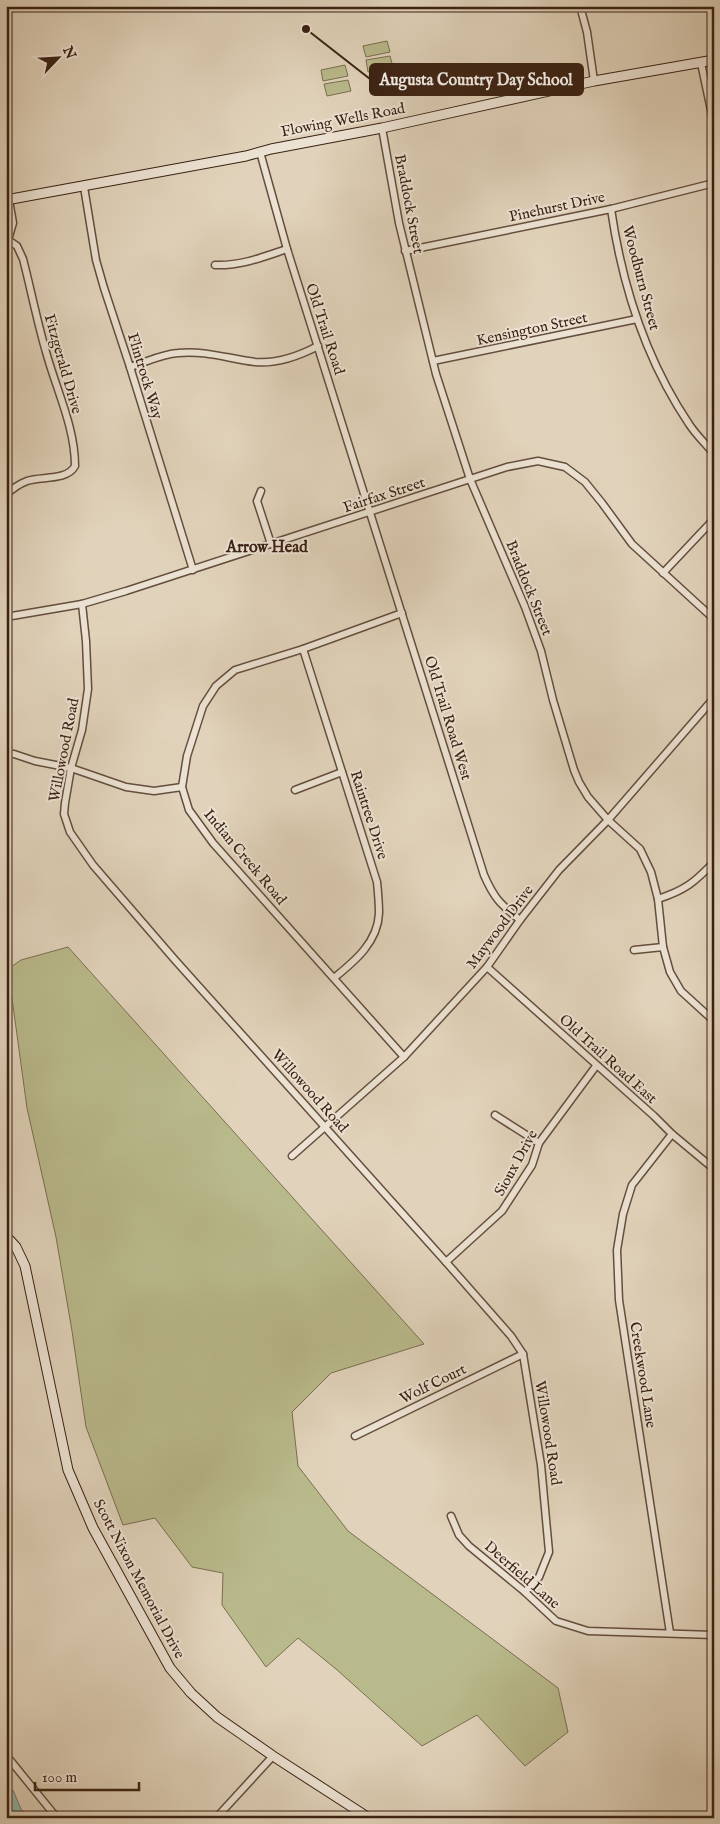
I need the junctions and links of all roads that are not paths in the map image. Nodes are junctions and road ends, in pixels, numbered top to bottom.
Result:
1 (580, 6) edge
2 (714, 60) edge
3 (701, 63) junction
4 (594, 81) junction
5 (714, 124) edge
6 (382, 128) junction
7 (260, 152) junction
8 (714, 183) edge
9 (84, 187) junction
10 (8, 200) edge
11 (611, 209) junction
12 (287, 249) junction
13 (405, 251) junction
14 (215, 265) dead end
15 (637, 319) junction
16 (318, 346) junction
17 (433, 361) junction
18 (130, 367) junction
19 (714, 454) edge
20 (470, 480) junction
21 (262, 491) dead end
22 (6, 494) edge
23 (371, 512) junction
24 (714, 519) edge
25 (271, 544) junction
26 (193, 570) junction
27 (663, 573) junction
28 (82, 604) junction
29 (402, 613) junction
30 (6, 617) edge
31 (714, 619) edge
32 (303, 649) junction
33 (714, 698) edge
34 (6, 754) edge
35 (71, 768) junction
36 (342, 772) junction
37 (182, 787) junction
38 (295, 790) dead end
39 (608, 820) junction
40 (714, 862) edge
41 (658, 899) junction
42 (520, 920) junction
43 (663, 947) junction
44 (634, 950) dead end
45 (487, 967) junction
46 (334, 978) junction
47 (714, 1022) edge
48 (404, 1057) junction
49 (596, 1066) junction
50 (495, 1115) dead end
51 (326, 1127) junction
52 (672, 1134) junction
53 (539, 1143) junction
54 (292, 1156) dead end
55 (714, 1169) edge
56 (6, 1236) edge
57 (446, 1262) junction
58 (523, 1354) junction
59 (355, 1436) dead end
60 (451, 1516) dead end
61 (525, 1592) junction
62 (670, 1632) junction
63 (714, 1635) edge
64 (6, 1755) edge
65 (273, 1756) junction
66 (57, 1818) edge
67 (216, 1818) edge
68 (368, 1818) edge

1 - 4 street
2 - 3 main road, Flowing Wells Road
3 - 4 main road, Flowing Wells Road
3 - 5 street
4 - 6 main road, Flowing Wells Road
6 - 7 main road, Flowing Wells Road
6 - 13 street, Braddock Street
7 - 9 main road, Flowing Wells Road
7 - 12 street, Old Trail Road
8 - 11 street, Pinehurst Drive
9 - 10 main road, Flowing Wells Road
9 - 18 street, Flintrock Way
10 - 22 street, Fitzgerald Drive
11 - 13 street, Pinehurst Drive
11 - 15 street, Woodburn Street
12 - 14 street
12 - 16 street, Old Trail Road
13 - 17 street, Braddock Street
15 - 17 street, Kensington Street
15 - 19 street, Woodburn Street
16 - 18 street
16 - 23 street, Old Trail Road
17 - 20 street, Braddock Street
18 - 26 street, Flintrock Way
20 - 23 street, Fairfax Street
20 - 27 street, Fairfax Street
20 - 39 street, Braddock Street
21 - 25 street
23 - 25 street, Fairfax Street
23 - 29 street, Old Trail Road West
24 - 27 street
25 - 26 street, Fairfax Street
26 - 28 street, Fairfax Street
27 - 31 street, Fairfax Street
28 - 30 street, Fairfax Street
28 - 35 street, Willowood Road
29 - 32 street, Indian Creek Road
29 - 42 street, Old Trail Road West
32 - 36 street, Raintree Drive
32 - 37 street, Indian Creek Road
33 - 39 street, Maywood Drive
34 - 35 street
35 - 37 street
35 - 51 street, Willowood Road
36 - 38 street
36 - 46 street, Raintree Drive
37 - 46 street, Indian Creek Road
39 - 41 street, Braddock Street
39 - 42 street, Maywood Drive
40 - 41 street
41 - 43 street, Braddock Street
42 - 45 street, Maywood Drive
43 - 44 street
43 - 47 street, Braddock Street
45 - 48 street, Maywood Drive
45 - 49 street, Old Trail Road East
46 - 48 street, Indian Creek Road
48 - 51 street, Maywood Drive
49 - 52 street, Old Trail Road East
49 - 53 street, Sioux Drive
50 - 53 street
51 - 54 street, Maywood Drive
51 - 57 street, Willowood Road
52 - 55 street, Old Trail Road East
52 - 62 street, Creekwood Lane
53 - 57 street, Sioux Drive
56 - 65 main road, Scott Nixon Memorial Drive
57 - 58 street, Willowood Road
58 - 59 street, Wolf Court
58 - 61 street, Willowood Road
60 - 61 street, Deerfield Lane
61 - 62 street, Deerfield Lane
62 - 63 street, Deerfield Lane
64 - 66 street
65 - 67 street
65 - 68 main road, Scott Nixon Memorial Drive

